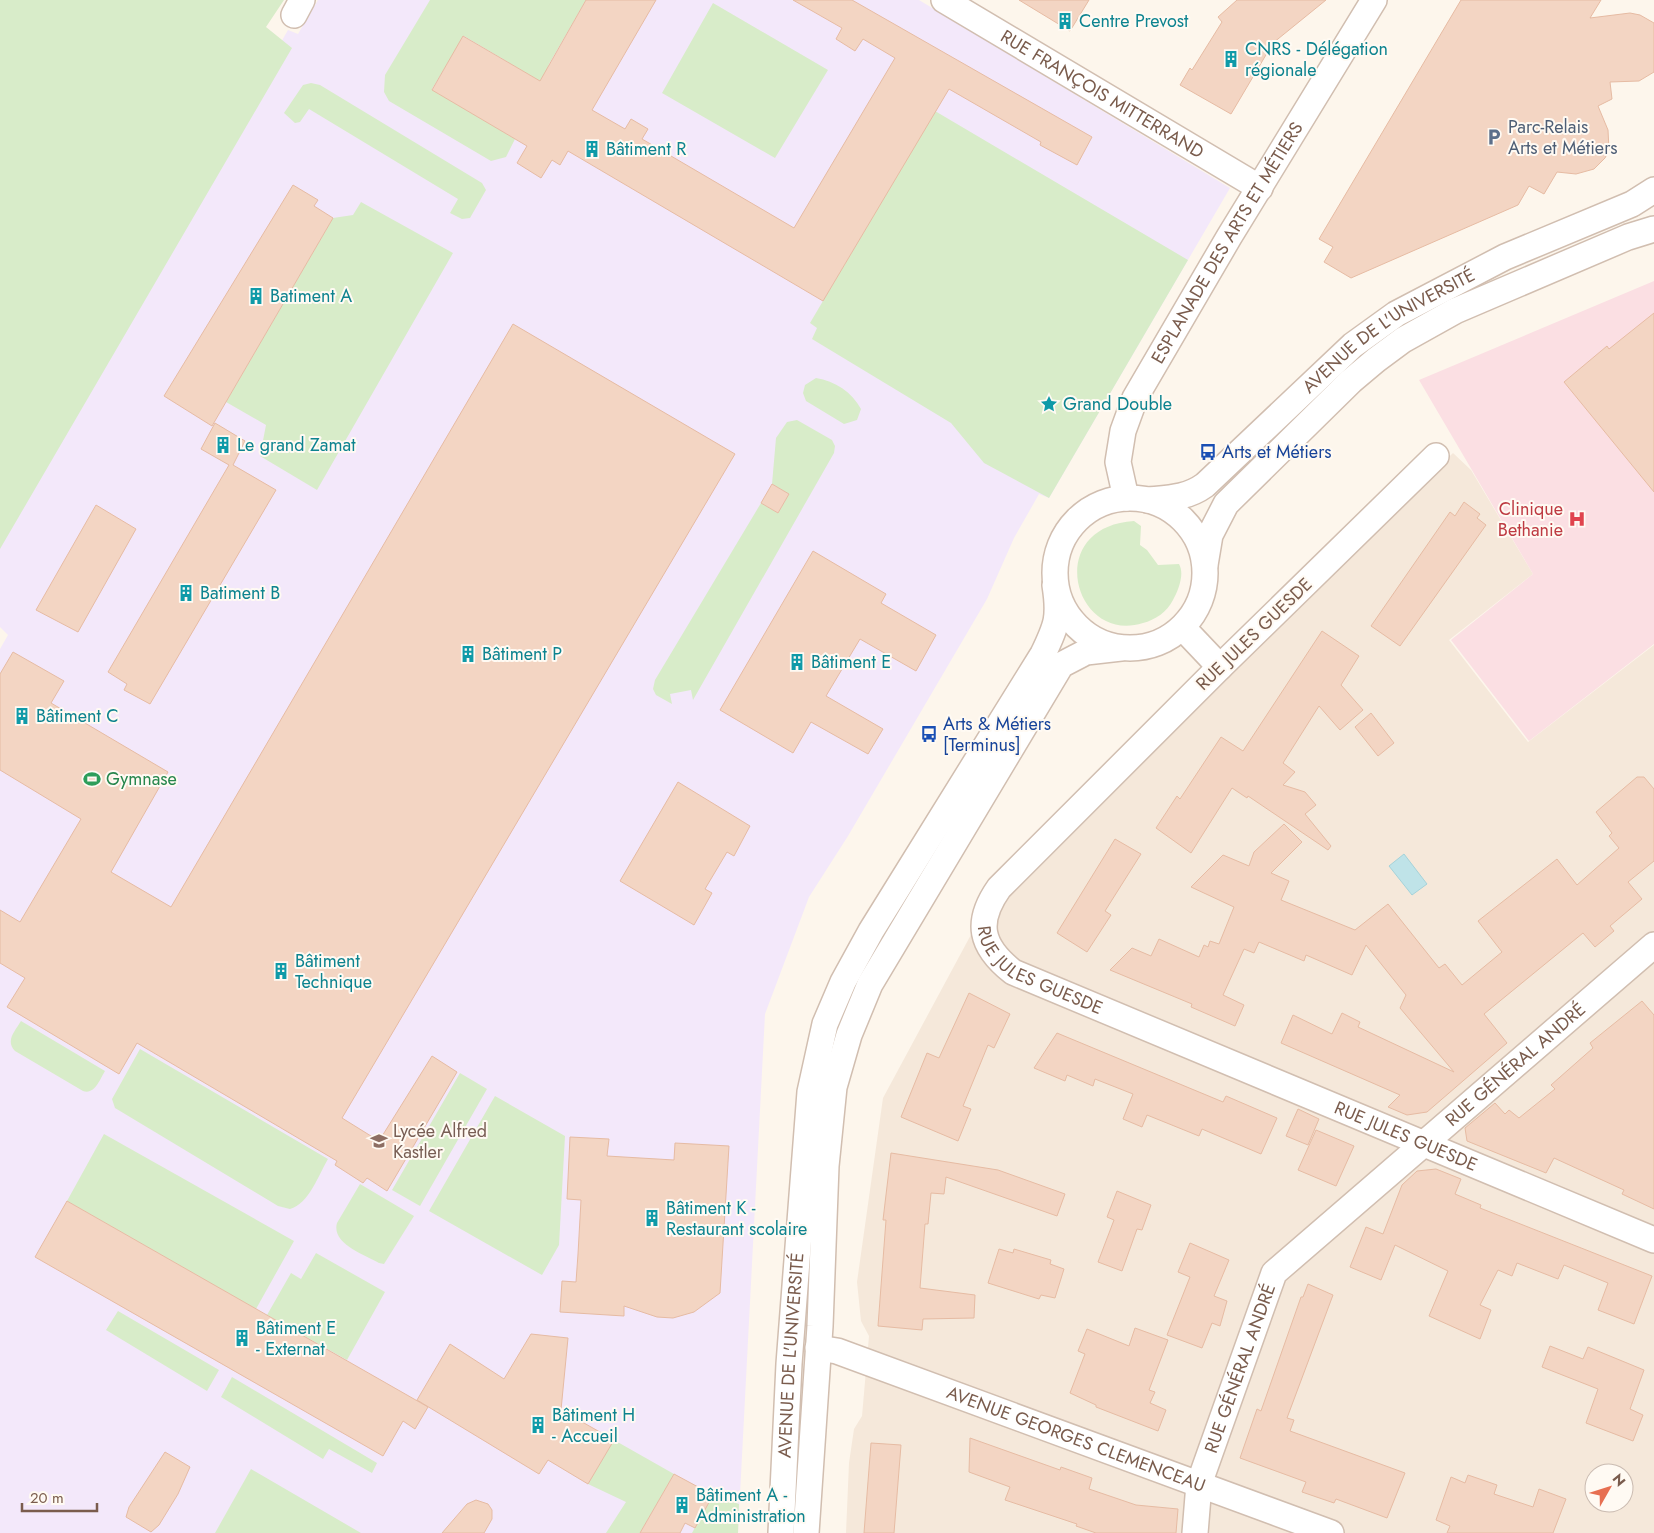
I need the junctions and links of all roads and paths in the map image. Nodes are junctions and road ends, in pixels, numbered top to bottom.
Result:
1 (944, 0) edge
2 (1374, 0) edge
3 (1260, 188) junction
4 (1654, 190) edge
5 (1654, 229) edge
6 (1436, 456) dead end
7 (1137, 499) junction
8 (1205, 565) junction
9 (1055, 585) junction
10 (1183, 628) junction
11 (1121, 648) junction
12 (1220, 667) junction
13 (910, 892) junction
14 (1654, 945) edge
15 (834, 1002) junction
16 (858, 1012) junction
17 (1423, 1142) junction
18 (1654, 1240) edge
19 (818, 1348) junction
20 (1198, 1484) junction
21 (781, 1533) edge
22 (806, 1533) edge
23 (1195, 1533) edge
24 (1332, 1533) edge

1 - 3 street, RUE FRANÇOIS MITTERRAND
2 - 3 street, ESPLANADE DES ARTS ET MÉTIERS
3 - 7 street, ESPLANADE DES ARTS ET MÉTIERS
4 - 7 street, AVENUE DE L'UNIVERSITÉ
5 - 8 street, AVENUE DE L'UNIVERSITÉ
6 - 12 street, RUE JULES GUESDE
7 - 8 street
7 - 9 street
8 - 10 street
9 - 11 street
9 - 13 street, AVENUE DE L'UNIVERSITÉ
10 - 11 street
10 - 12 street
11 - 13 street, AVENUE DE L'UNIVERSITÉ
12 - 17 street, RUE JULES GUESDE
13 - 15 street, AVENUE DE L'UNIVERSITÉ
13 - 16 street, AVENUE DE L'UNIVERSITÉ
14 - 17 street, RUE GÉNÉRAL ANDRÉ
15 - 16 street
15 - 21 street, AVENUE DE L'UNIVERSITÉ
16 - 19 street, AVENUE DE L'UNIVERSITÉ
17 - 18 street, RUE JULES GUESDE
17 - 20 street, RUE GÉNÉRAL ANDRÉ
19 - 20 street, AVENUE GEORGES CLEMENCEAU
19 - 22 street, AVENUE DE L'UNIVERSITÉ
20 - 23 street, RUE GÉNÉRAL ANDRÉ
20 - 24 street, AVENUE GEORGES CLEMENCEAU

